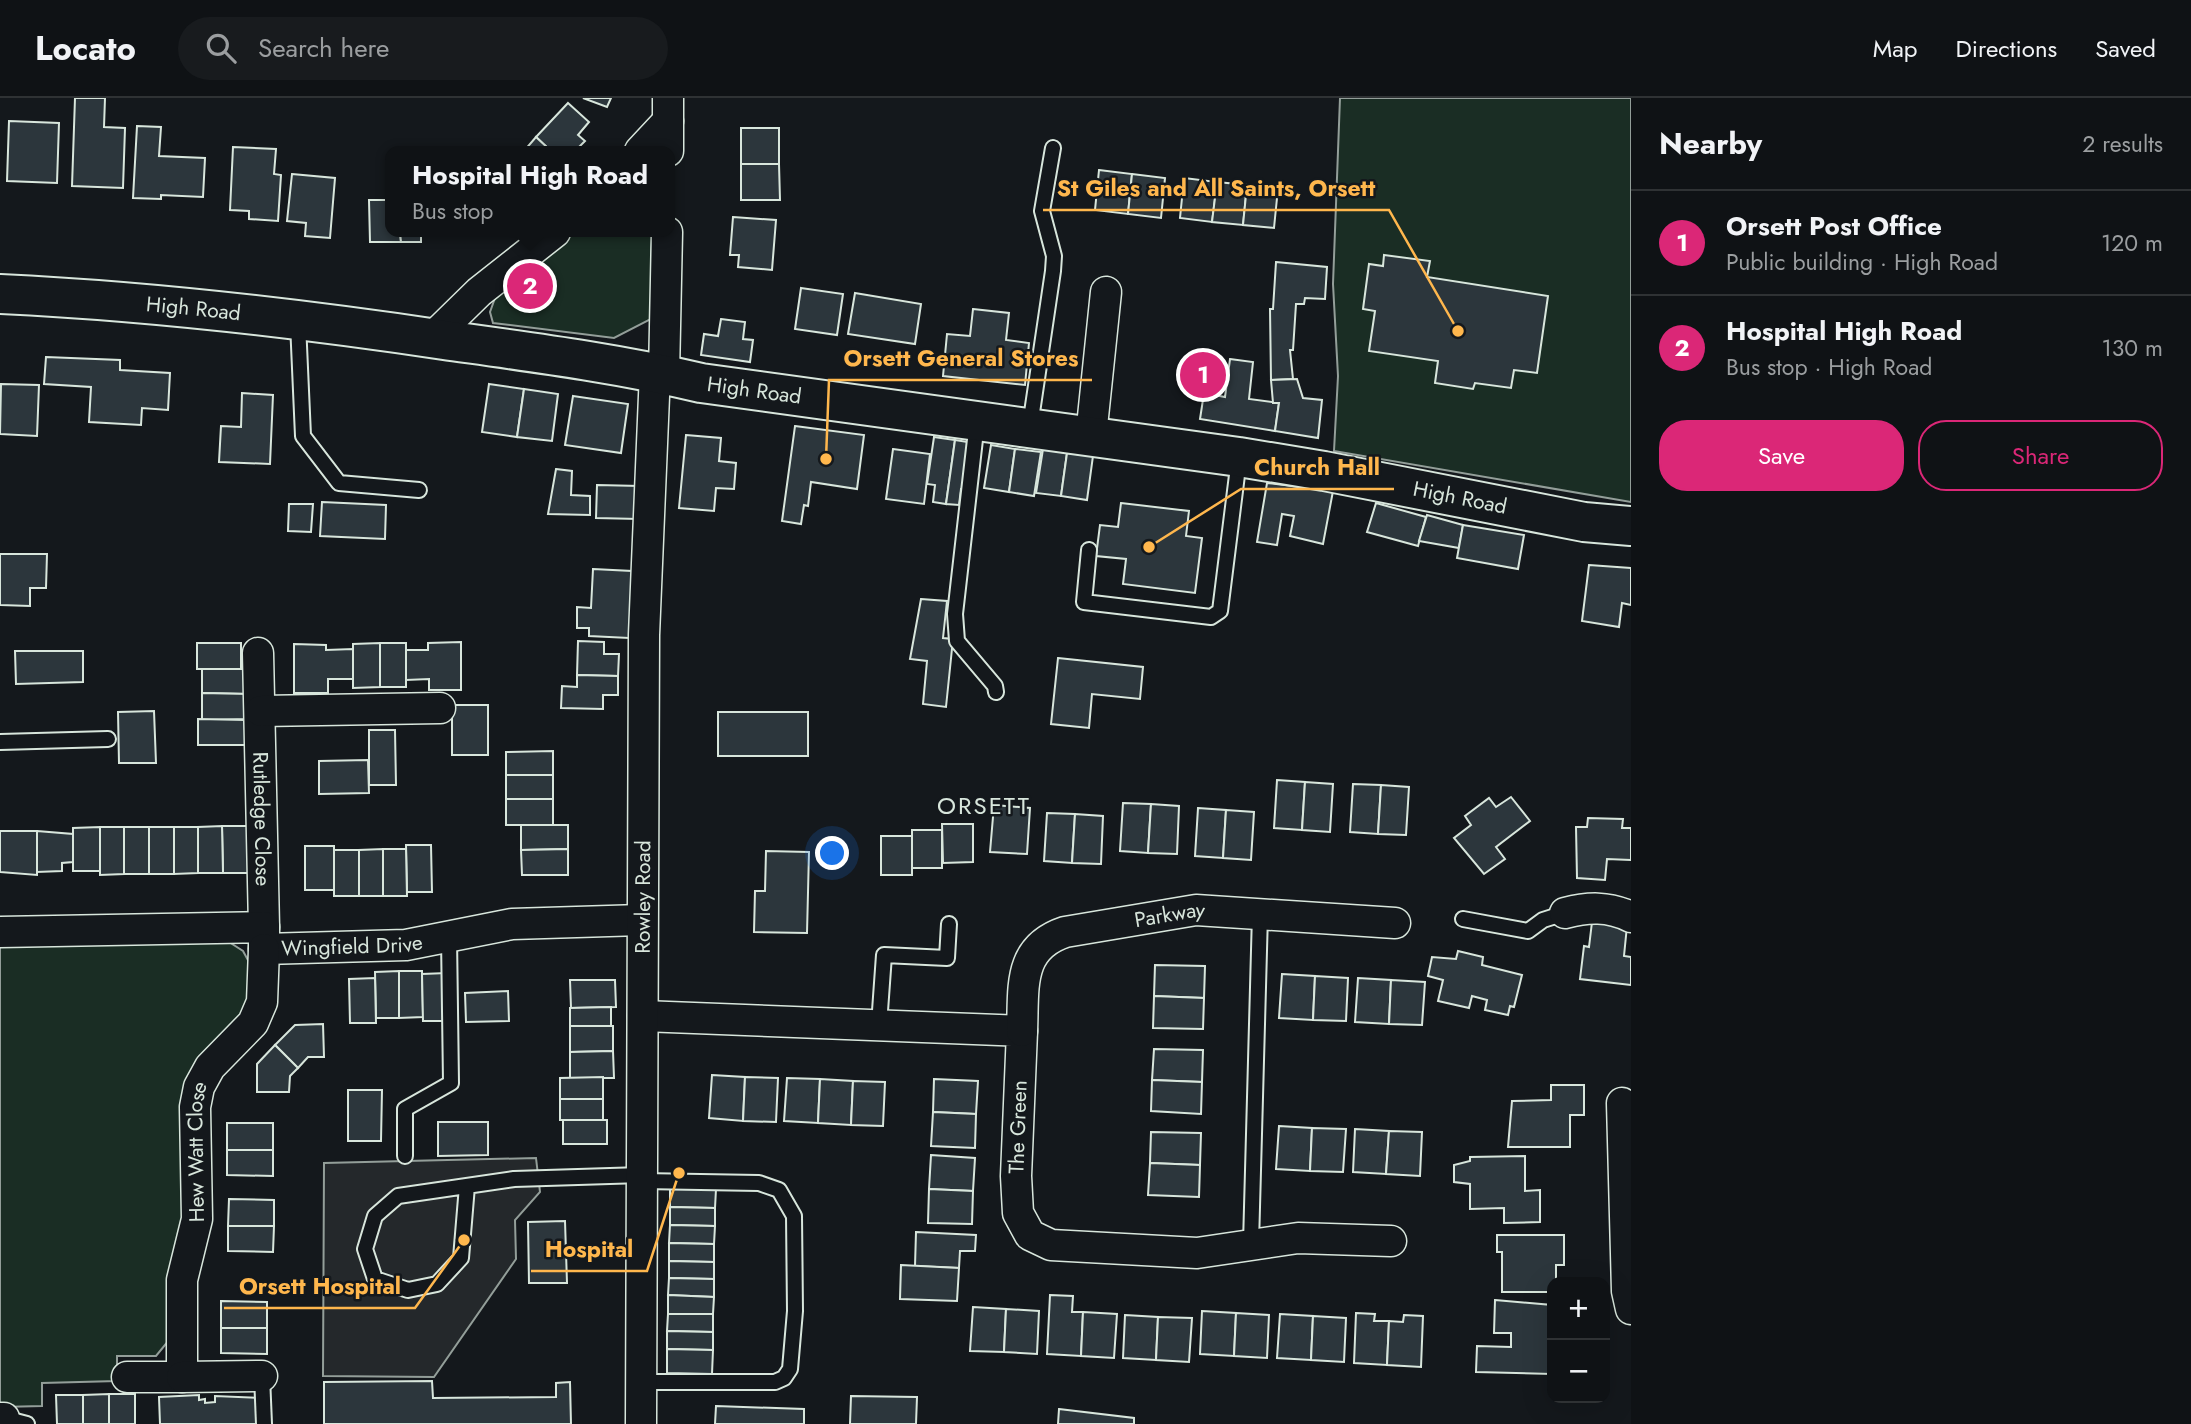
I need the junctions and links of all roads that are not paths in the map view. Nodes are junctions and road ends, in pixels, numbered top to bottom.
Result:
1 (668, 109) edge
2 (643, 146) edge
3 (668, 146) edge
4 (1052, 148) dead end
5 (549, 237) edge
6 (667, 237) edge
7 (1106, 292) dead end
8 (0, 294) edge
9 (298, 318) junction
10 (432, 338) junction
11 (659, 373) junction
12 (978, 421) junction
13 (1030, 428) junction
14 (1091, 436) junction
15 (1240, 457) junction
16 (419, 490) dead end
17 (1631, 526) edge
18 (1089, 550) dead end
19 (258, 653) dead end
20 (996, 692) dead end
21 (440, 708) dead end
22 (261, 711) junction
23 (108, 739) dead end
24 (0, 742) edge
25 (1260, 914) junction
26 (1565, 914) joint
27 (1631, 917) edge
28 (1463, 919) dead end
29 (642, 920) junction
30 (1395, 923) dead end
31 (949, 924) dead end
32 (0, 932) edge
33 (449, 937) junction
34 (264, 938) junction
35 (643, 1016) junction
36 (878, 1025) junction
37 (1022, 1031) junction
38 (1622, 1102) dead end
39 (405, 1156) dead end
40 (642, 1178) junction
41 (467, 1186) junction
42 (1391, 1241) dead end
43 (1251, 1244) junction
44 (1631, 1309) edge
45 (262, 1376) joint
46 (127, 1377) dead end
47 (181, 1377) junction
48 (641, 1382) junction
49 (264, 1424) edge
50 (641, 1424) edge

1 - 2 street
1 - 3 street
4 - 13 lane
5 - 10 street
6 - 11 street, Rowley Road
7 - 14 street
8 - 9 main road, High Road
9 - 10 main road, High Road
9 - 16 lane
10 - 11 main road, High Road
11 - 12 main road, High Road
11 - 29 street, Rowley Road
12 - 13 main road, High Road
12 - 20 lane
13 - 14 main road, High Road
14 - 15 main road, High Road
15 - 17 main road, High Road
15 - 18 lane
19 - 22 street, Rutledge Close
21 - 22 street
22 - 34 street, Rutledge Close
23 - 24 lane
25 - 30 street, Parkway
25 - 37 street, Parkway
25 - 43 lane
26 - 27 street
26 - 28 lane
29 - 33 street, Wingfield Drive
29 - 35 street, Rowley Road
31 - 36 lane
32 - 34 street, Wingfield Drive
33 - 34 street, Wingfield Drive
33 - 39 lane
34 - 47 street, Hew Watt Close
35 - 36 street
35 - 40 street, Rowley Road
36 - 37 street
37 - 43 street, The Green
38 - 44 street
40 - 41 lane
40 - 48 street, Rowley Road
40 - 48 lane
41 - 41 lane
42 - 43 street, The Green
45 - 47 street
45 - 49 lane
46 - 47 street
48 - 50 street, Rowley Road

